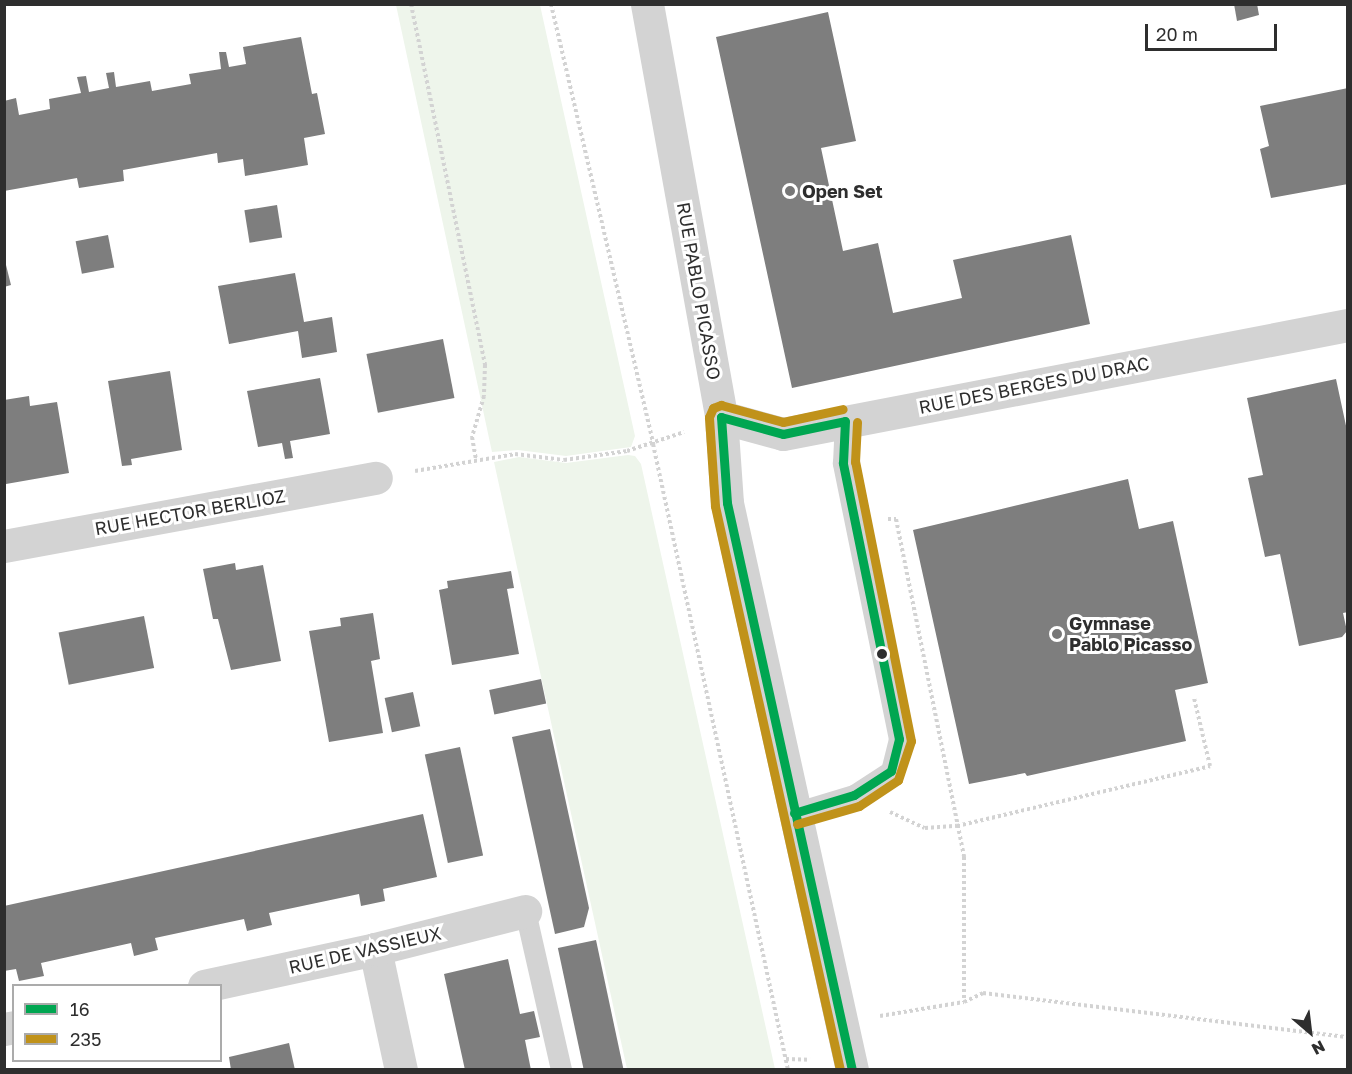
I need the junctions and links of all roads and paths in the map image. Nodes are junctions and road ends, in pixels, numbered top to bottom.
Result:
1 (411, 4) edge
2 (551, 4) edge
3 (647, 4) edge
4 (1347, 325) edge
5 (721, 417) junction
6 (845, 420) junction
7 (653, 444) junction
8 (476, 459) junction
9 (376, 478) joint
10 (4, 546) edge
11 (1194, 698) dead end
12 (854, 795) junction
13 (794, 813) junction
14 (525, 911) joint
15 (375, 949) junction
16 (213, 984) edge
17 (841, 1022) junction
18 (1347, 1037) edge
19 (786, 1059) junction
20 (813, 1060) junction
21 (401, 1070) edge
22 (561, 1070) edge
23 (788, 1070) edge
24 (814, 1070) edge
25 (852, 1070) edge

1 - 8 path
2 - 7 path
3 - 5 street, RUE PABLO PICASSO
4 - 6 street, RUE DES BERGES DU DRAC
5 - 6 street, RUE DES BERGES DU DRAC
5 - 7 path
5 - 13 street, RUE PABLO PICASSO
6 - 12 lane
7 - 8 path
7 - 19 path
8 - 9 path
9 - 10 street, RUE HECTOR BERLIOZ
11 - 12 path
12 - 13 lane
13 - 17 street, RUE PABLO PICASSO
14 - 15 street, RUE DE VASSIEUX
14 - 22 lane
15 - 16 street, RUE DE VASSIEUX
15 - 21 street
17 - 18 path
17 - 20 path
17 - 25 street, RUE PABLO PICASSO
19 - 20 path
19 - 23 path
20 - 24 path

